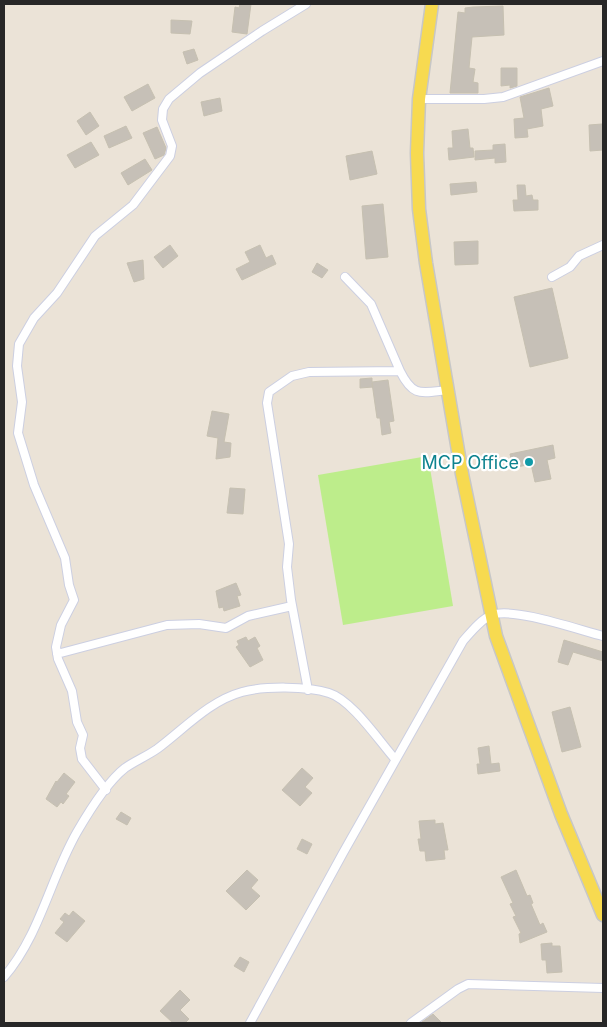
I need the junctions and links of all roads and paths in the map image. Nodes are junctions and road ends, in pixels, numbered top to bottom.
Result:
1 (306, 4) edge
2 (432, 4) edge
3 (603, 61) edge
4 (420, 98) junction
5 (603, 245) edge
6 (552, 277) dead end
7 (345, 278) dead end
8 (400, 371) junction
9 (447, 390) junction
10 (292, 606) junction
11 (491, 615) junction
12 (603, 636) edge
13 (57, 654) junction
14 (308, 690) junction
15 (395, 759) junction
16 (106, 790) junction
17 (603, 915) edge
18 (4, 977) edge
19 (603, 988) edge
20 (250, 1023) edge
21 (411, 1023) edge

1 - 13 street
2 - 4 main road
3 - 4 street
4 - 9 main road
5 - 6 street
7 - 8 street
8 - 9 street
8 - 10 street
9 - 11 main road
10 - 13 street
10 - 14 street
11 - 12 street
11 - 15 street
11 - 17 main road
13 - 16 street
14 - 15 street
14 - 16 street
15 - 20 street
16 - 18 street
19 - 21 street

